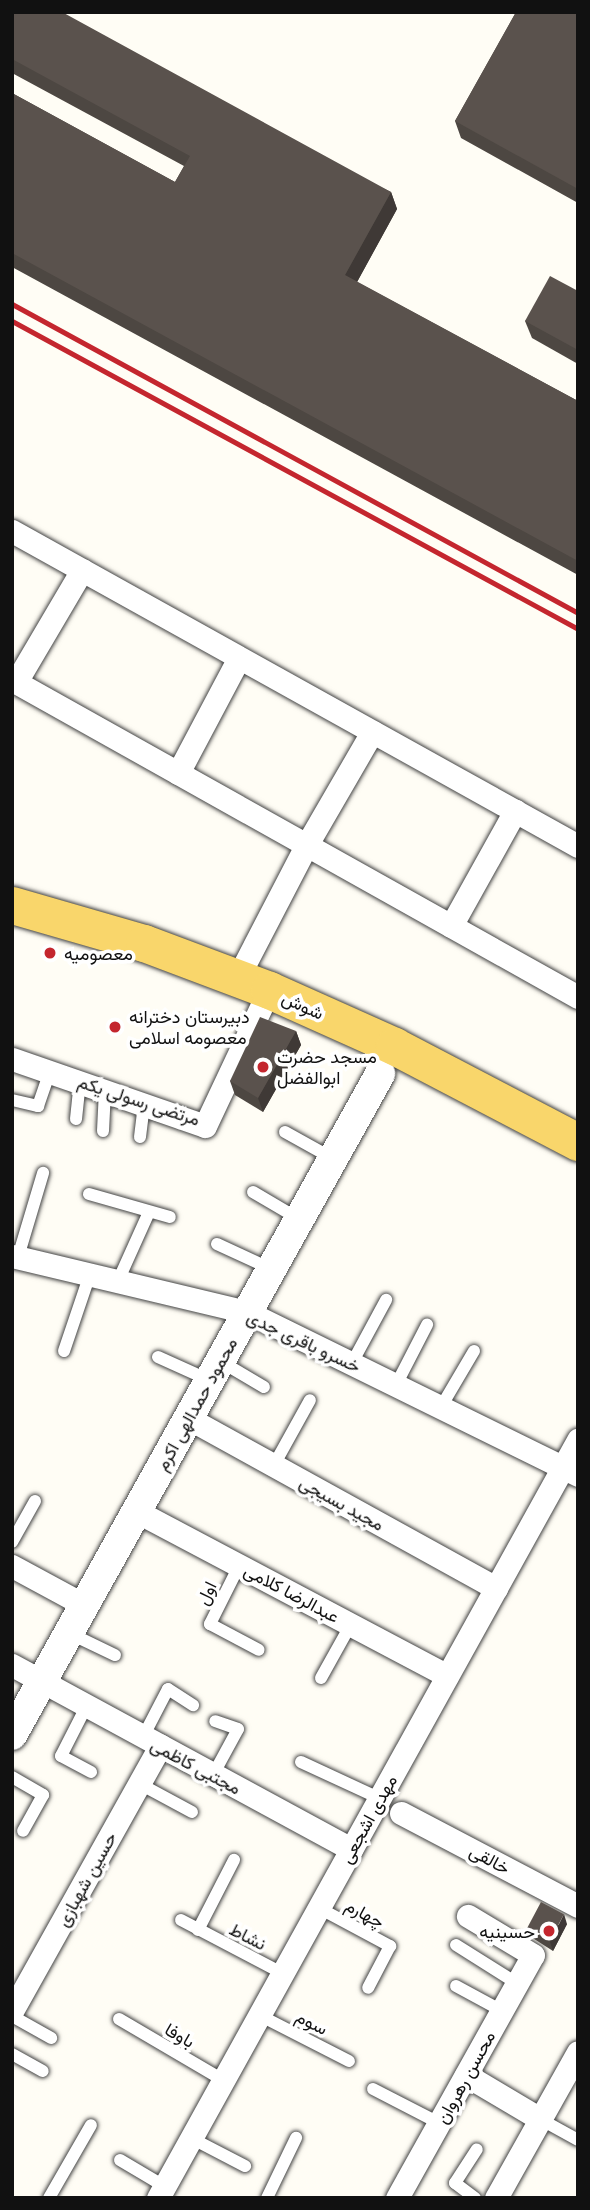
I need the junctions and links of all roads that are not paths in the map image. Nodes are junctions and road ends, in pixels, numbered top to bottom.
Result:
1 (12, 531) edge
2 (82, 570) junction
3 (239, 658) junction
4 (14, 681) edge
5 (372, 732) junction
6 (178, 773) junction
7 (515, 811) junction
8 (306, 846) junction
9 (578, 846) edge
10 (12, 905) edge
11 (451, 926) junction
12 (253, 983) junction
13 (578, 997) edge
14 (12, 1059) edge
15 (50, 1072) junction
16 (380, 1074) dead end
17 (79, 1082) junction
18 (105, 1090) junction
19 (12, 1100) edge
20 (144, 1104) junction
21 (76, 1119) dead end
22 (103, 1131) dead end
23 (285, 1132) dead end
24 (141, 1137) dead end
25 (578, 1142) edge
26 (333, 1158) junction
27 (43, 1173) dead end
28 (253, 1192) dead end
29 (89, 1194) dead end
30 (149, 1212) junction
31 (170, 1217) dead end
32 (299, 1219) junction
33 (217, 1244) dead end
34 (15, 1256) edge
35 (271, 1269) junction
36 (90, 1274) junction
37 (118, 1281) junction
38 (386, 1300) dead end
39 (247, 1312) junction
40 (427, 1325) dead end
41 (474, 1350) dead end
42 (64, 1352) dead end
43 (158, 1357) dead end
44 (352, 1363) junction
45 (215, 1371) junction
46 (396, 1385) junction
47 (264, 1387) dead end
48 (310, 1400) dead end
49 (442, 1407) junction
50 (188, 1418) junction
51 (578, 1440) edge
52 (274, 1465) junction
53 (570, 1471) edge
54 (35, 1501) dead end
55 (136, 1511) junction
56 (12, 1542) edge
57 (12, 1566) edge
58 (239, 1566) junction
59 (496, 1588) junction
60 (84, 1605) junction
61 (351, 1625) junction
62 (69, 1632) junction
63 (259, 1650) dead end
64 (116, 1655) dead end
65 (12, 1665) edge
66 (447, 1676) junction
67 (321, 1678) dead end
68 (41, 1683) junction
69 (193, 1705) dead end
70 (86, 1707) junction
71 (215, 1721) dead end
72 (14, 1726) edge
73 (151, 1742) junction
74 (301, 1762) dead end
75 (91, 1772) dead end
76 (213, 1775) junction
77 (12, 1777) edge
78 (139, 1784) junction
79 (379, 1798) junction
80 (192, 1812) dead end
81 (401, 1813) dead end
82 (23, 1831) dead end
83 (351, 1849) junction
84 (234, 1860) dead end
85 (578, 1906) edge
86 (319, 1908) junction
87 (468, 1916) dead end
88 (181, 1920) dead end
89 (198, 1930) junction
90 (456, 1945) dead end
91 (282, 1973) junction
92 (517, 1984) junction
93 (456, 1986) dead end
94 (368, 1988) dead end
95 (502, 2011) junction
96 (12, 2014) edge
97 (260, 2015) junction
98 (119, 2020) dead end
99 (51, 2038) dead end
100 (578, 2052) edge
101 (12, 2054) edge
102 (349, 2061) dead end
103 (43, 2071) dead end
104 (466, 2075) junction
105 (223, 2080) junction
106 (373, 2089) dead end
107 (540, 2119) junction
108 (439, 2123) junction
109 (90, 2125) dead end
110 (191, 2138) junction
111 (296, 2138) dead end
112 (578, 2140) edge
113 (477, 2148) dead end
114 (120, 2160) dead end
115 (245, 2166) dead end
116 (161, 2192) edge
117 (49, 2198) edge
118 (267, 2198) edge
119 (397, 2198) edge
120 (475, 2198) edge
121 (496, 2198) edge

1 - 2 street
2 - 3 street
2 - 4 street
3 - 5 street
3 - 6 street
4 - 6 street
5 - 7 street
5 - 8 street
6 - 8 street
7 - 9 street
7 - 11 street
8 - 11 street
8 - 12 street
10 - 12 main road, شوش
11 - 13 street
12 - 20 street, مرتضی رسولی یکم
12 - 25 main road, شوش
14 - 15 street, مرتضی رسولی یکم
15 - 17 street, مرتضی رسولی یکم
15 - 19 lane
16 - 26 street, محمود حمدالهی اکرم
17 - 18 street, مرتضی رسولی یکم
17 - 21 lane
18 - 20 street, مرتضی رسولی یکم
18 - 22 lane
20 - 24 lane
23 - 26 lane
26 - 32 street, محمود حمدالهی اکرم
27 - 34 lane
28 - 32 lane
29 - 30 lane
30 - 31 lane
30 - 37 lane
32 - 35 street, محمود حمدالهی اکرم
33 - 35 lane
34 - 36 street, خسرو باقری جدی
35 - 39 street, محمود حمدالهی اکرم
36 - 37 street, خسرو باقری جدی
36 - 42 lane
37 - 39 street, خسرو باقری جدی
38 - 44 lane
39 - 44 street, خسرو باقری جدی
39 - 45 street, محمود حمدالهی اکرم
40 - 46 lane
41 - 49 lane
43 - 45 lane
44 - 46 street, خسرو باقری جدی
45 - 47 lane
45 - 50 street, محمود حمدالهی اکرم
46 - 49 street, خسرو باقری جدی
48 - 52 lane
49 - 53 street, خسرو باقری جدی
50 - 52 street, مجید بسیجی
50 - 55 street, محمود حمدالهی اکرم
51 - 53 street, مهدی اشجعی
52 - 59 street, مجید بسیجی
53 - 59 street, مهدی اشجعی
54 - 56 lane
55 - 58 street, عبدالرضا کلامی
55 - 60 street, محمود حمدالهی اکرم
57 - 60 street
58 - 61 street, عبدالرضا کلامی
58 - 63 lane, اول
59 - 66 street, مهدی اشجعی
60 - 62 street, محمود حمدالهی اکرم
61 - 66 street, عبدالرضا کلامی
61 - 67 lane
62 - 64 lane
62 - 68 street, محمود حمدالهی اکرم
65 - 68 street, مجتبی کاظمی
66 - 79 street, مهدی اشجعی
68 - 70 street, مجتبی کاظمی
68 - 72 street, محمود حمدالهی اکرم
69 - 73 lane
70 - 73 street, مجتبی کاظمی
70 - 75 lane
71 - 76 lane
73 - 76 street, مجتبی کاظمی
73 - 78 street, حسین شهبازی
74 - 79 lane
76 - 83 street, مجتبی کاظمی
77 - 82 lane
78 - 80 lane
78 - 96 street, حسین شهبازی
79 - 83 street, مهدی اشجعی
81 - 85 street, خالقی
83 - 86 street, مهدی اشجعی
84 - 89 lane
86 - 91 street, مهدی اشجعی
86 - 94 lane, چهارم
87 - 92 street, محسن رهروان
88 - 89 lane, نشاط
89 - 91 lane, نشاط
90 - 92 lane
91 - 97 street, مهدی اشجعی
92 - 95 street, محسن رهروان
93 - 95 lane
95 - 104 street, محسن رهروان
96 - 99 lane
97 - 102 lane, سوم
97 - 105 street, مهدی اشجعی
98 - 105 lane, باوفا
100 - 107 street
101 - 103 lane
104 - 107 street
104 - 108 street, محسن رهروان
105 - 110 street, مهدی اشجعی
106 - 108 lane
107 - 112 lane
107 - 121 street
108 - 119 street, محسن رهروان
109 - 117 lane
110 - 115 lane
110 - 116 street, مهدی اشجعی
111 - 118 lane
113 - 120 lane
114 - 116 lane

